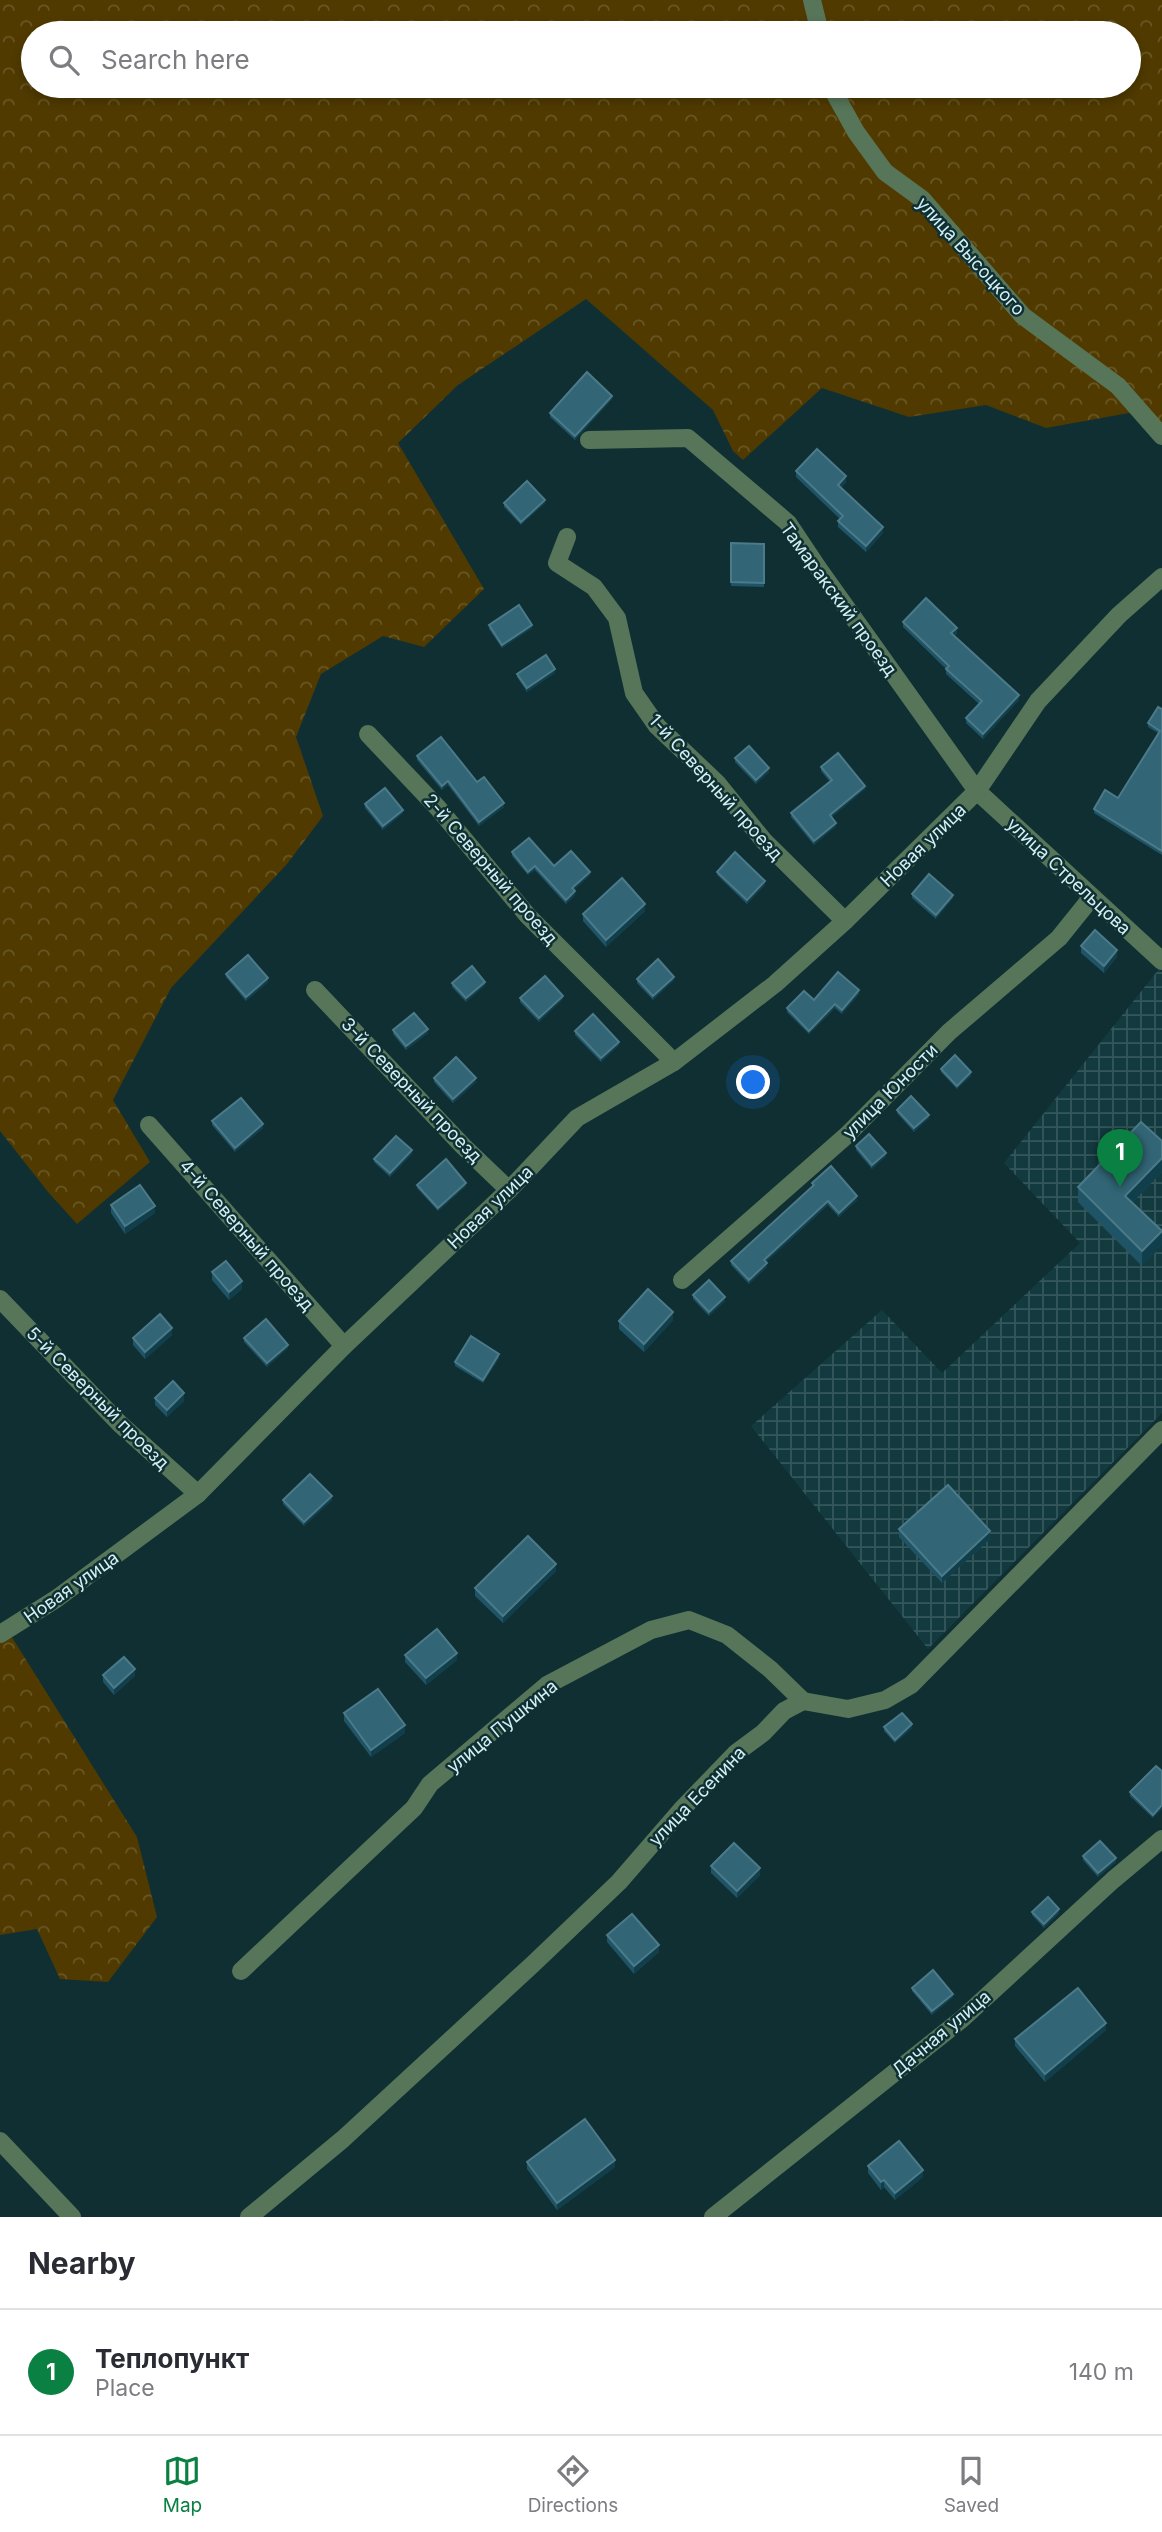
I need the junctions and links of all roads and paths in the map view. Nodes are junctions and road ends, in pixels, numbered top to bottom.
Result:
1 (813, 0) edge
2 (817, 21) edge
3 (837, 98) edge
4 (1162, 436) edge
5 (589, 440) dead end
6 (567, 537) dead end
7 (1162, 577) edge
8 (368, 734) dead end
9 (977, 791) junction
10 (1092, 897) junction
11 (845, 921) junction
12 (1162, 961) edge
13 (315, 989) dead end
14 (674, 1062) junction
15 (149, 1125) dead end
16 (509, 1190) junction
17 (682, 1280) dead end
18 (0, 1299) edge
19 (344, 1346) junction
20 (1162, 1430) edge
21 (198, 1494) junction
22 (3, 1630) edge
23 (803, 1701) junction
24 (1162, 1839) edge
25 (241, 1971) dead end
26 (0, 2141) edge
27 (72, 2217) edge
28 (249, 2217) edge
29 (713, 2217) edge

1 - 2 street
3 - 4 street, улица Высоцкого
5 - 9 street, Тамаракский проезд
6 - 11 street, 1-й Северный проезд
7 - 9 street, Новая улица
8 - 14 street, 2-й Северный проезд
9 - 10 street, улица Стрельцова
9 - 11 street, Новая улица
10 - 12 street, улица Стрельцова
10 - 17 street, улица Юности
11 - 14 street, Новая улица
13 - 16 street, 3-й Северный проезд
14 - 16 street, Новая улица
15 - 19 street, 4-й Северный проезд
16 - 19 street, Новая улица
18 - 21 street, 5-й Северный проезд
19 - 21 street, Новая улица
20 - 23 street
21 - 22 street, Новая улица
23 - 25 street, улица Пушкина
23 - 28 street, улица Есенина
24 - 29 street, Дачная улица
26 - 27 street

